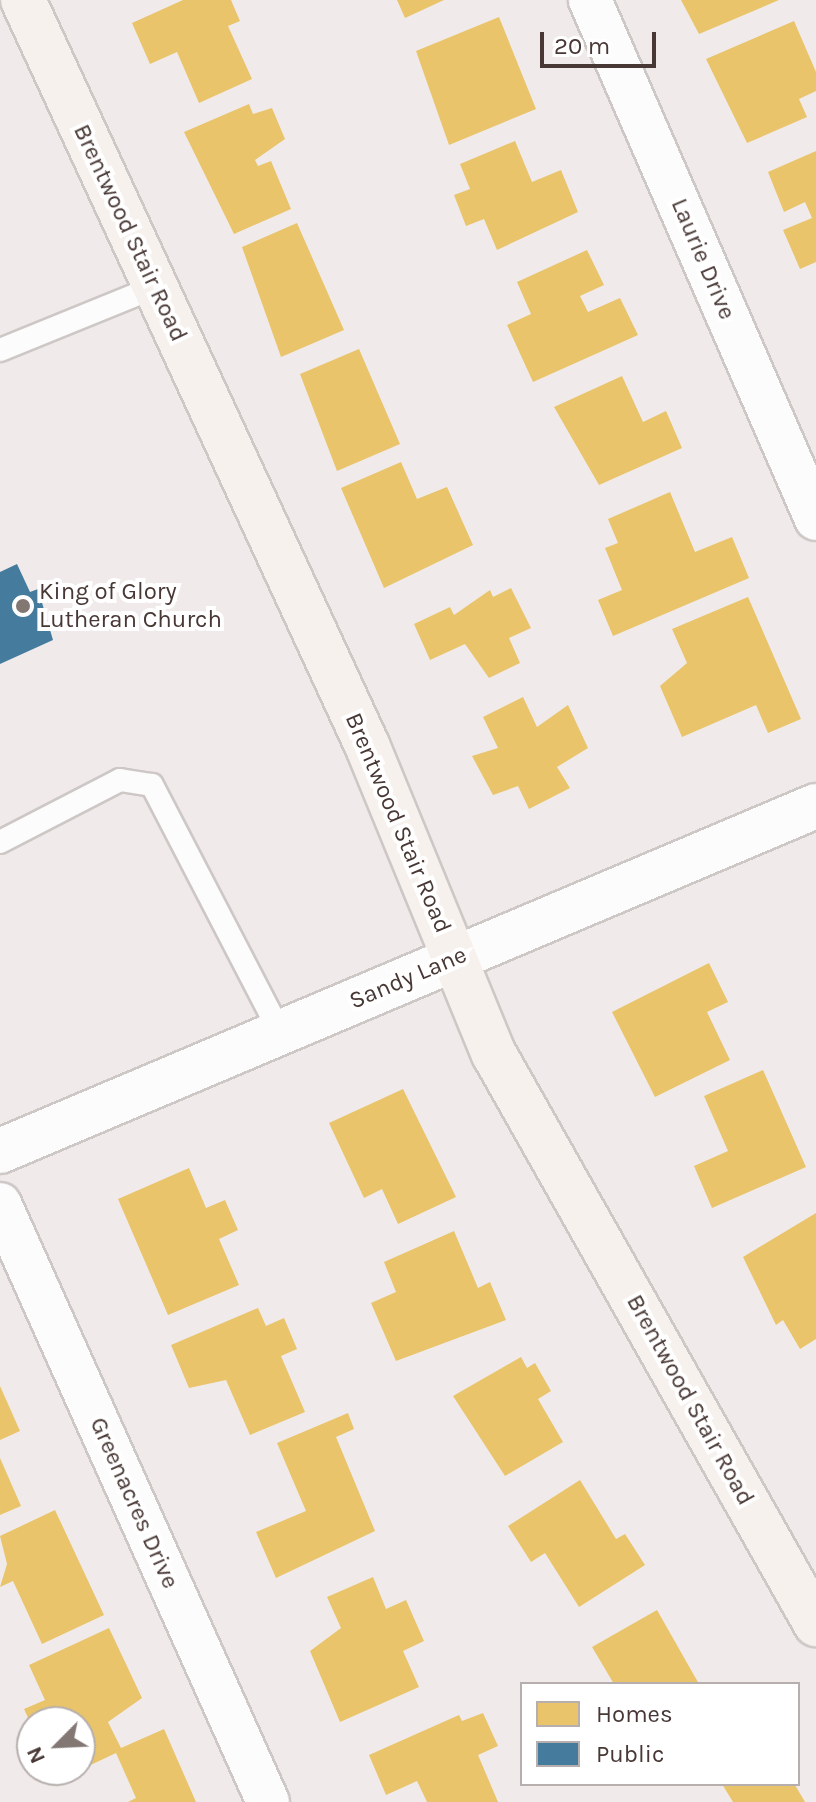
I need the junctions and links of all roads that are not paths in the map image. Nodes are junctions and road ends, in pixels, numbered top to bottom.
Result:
1 (23, 0) edge
2 (590, 0) edge
3 (155, 287) junction
4 (0, 350) edge
5 (816, 519) edge
6 (816, 806) edge
7 (0, 842) edge
8 (454, 958) junction
9 (280, 1032) junction
10 (0, 1151) edge
11 (0, 1204) edge
12 (816, 1624) edge
13 (268, 1802) edge

1 - 3 main road, Brentwood Stair Road
2 - 5 street, Laurie Drive
3 - 4 lane
3 - 8 main road, Brentwood Stair Road
6 - 8 street, Sandy Lane
7 - 9 lane
8 - 9 street, Sandy Lane
8 - 12 main road, Brentwood Stair Road
9 - 10 street, Sandy Lane
11 - 13 street, Greenacres Drive

